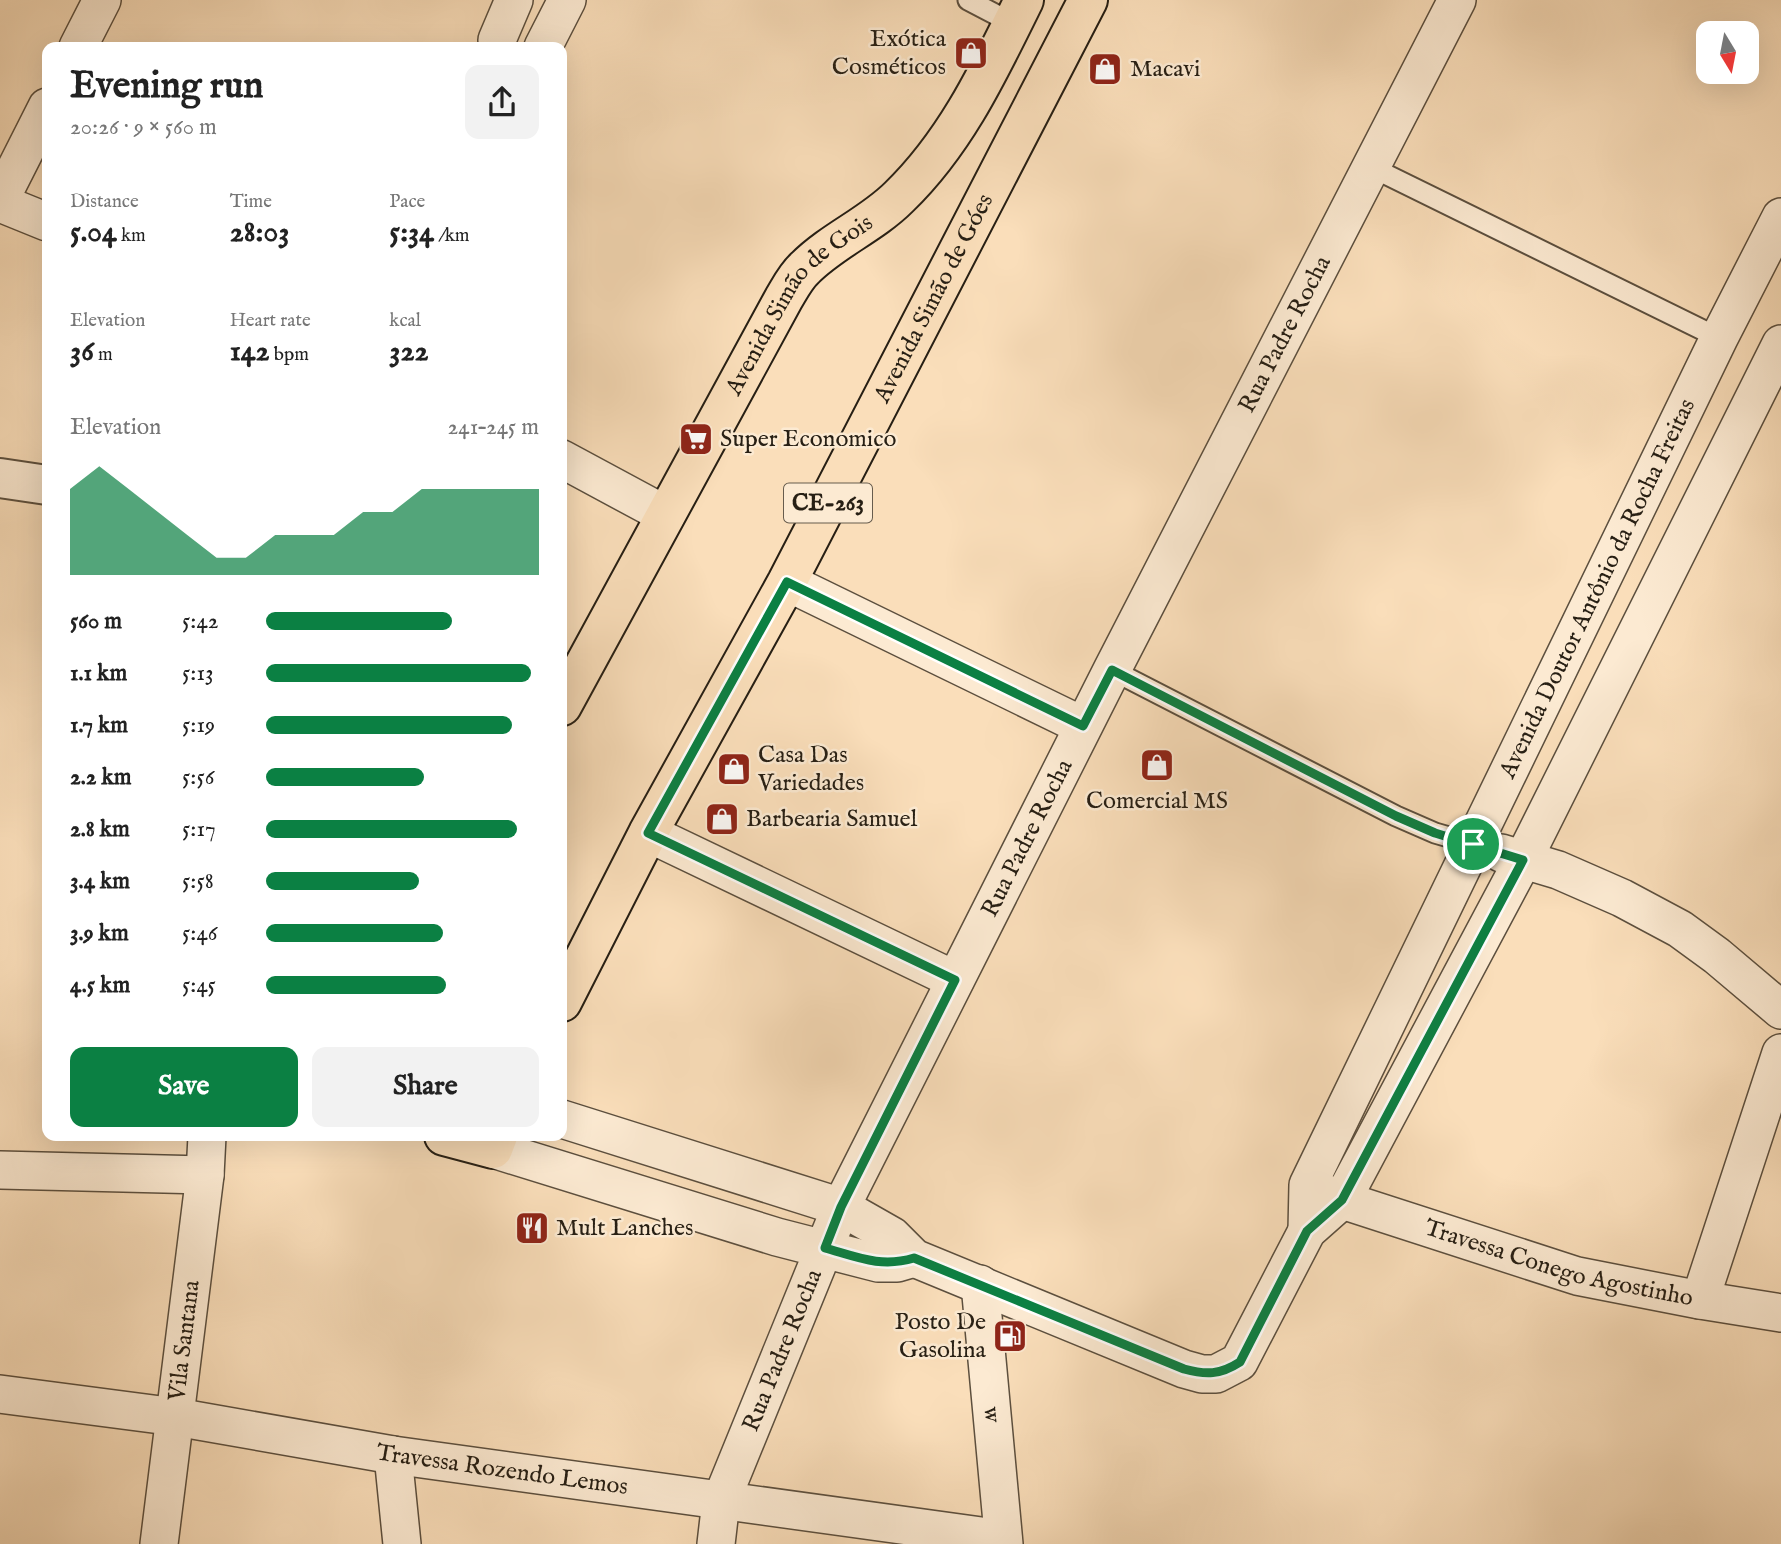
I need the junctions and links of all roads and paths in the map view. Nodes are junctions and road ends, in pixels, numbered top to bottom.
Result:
1 (102, 0) edge
2 (514, 0) edge
3 (567, 0) edge
4 (968, 0) edge
5 (1088, 0) edge
6 (1457, 0) edge
7 (1018, 12) edge
8 (81, 42) edge
9 (497, 42) edge
10 (546, 42) edge
11 (42, 117) edge
12 (1371, 167) junction
13 (0, 201) edge
14 (1781, 218) edge
15 (42, 220) edge
16 (1719, 338) junction
17 (1779, 355) edge
18 (567, 462) edge
19 (0, 478) edge
20 (42, 484) edge
21 (666, 515) junction
22 (787, 582) junction
23 (1112, 670) junction
24 (567, 697) edge
25 (1083, 726) junction
26 (648, 833) junction
27 (1473, 844) junction
28 (1523, 860) junction
29 (955, 980) junction
30 (567, 992) edge
31 (1781, 1010) edge
32 (1781, 1053) edge
33 (567, 1121) edge
34 (207, 1141) edge
35 (495, 1142) edge
36 (0, 1170) edge
37 (205, 1175) junction
38 (1308, 1185) junction
39 (1342, 1200) junction
40 (841, 1207) junction
41 (1307, 1231) junction
42 (825, 1248) junction
43 (914, 1258) junction
44 (980, 1284) junction
45 (1700, 1300) junction
46 (1781, 1313) edge
47 (0, 1394) edge
48 (176, 1417) junction
49 (393, 1455) junction
50 (721, 1501) junction
51 (1003, 1541) edge
52 (159, 1544) edge
53 (402, 1544) edge
54 (716, 1544) edge

1 - 8 street
2 - 9 street
3 - 10 street
4 - 7 lane
5 - 22 main road, Avenida Simão de Góes / CE-263
6 - 12 street, Rua Padre Rocha
7 - 21 main road, Avenida Simão de Gois
11 - 13 street
12 - 16 lane
12 - 23 street, Rua Padre Rocha
13 - 15 street
14 - 16 street, Avenida Doutor Antônio da Rocha Freitas
16 - 17 street
16 - 27 street, Avenida Doutor Antônio da Rocha Freitas
17 - 28 street
18 - 21 street
19 - 20 street
21 - 24 main road, Avenida Simão de Gois
22 - 25 street
22 - 26 main road, Avenida Simão de Góes / CE-263
23 - 25 street, Rua Padre Rocha
23 - 27 lane
25 - 29 street, Rua Padre Rocha
26 - 29 street
26 - 30 main road, Avenida Simão de Góes / CE-263
27 - 28 street
27 - 38 street, Avenida Doutor Antônio da Rocha Freitas
28 - 31 street
28 - 39 street
29 - 40 street, Rua Padre Rocha
32 - 45 street
33 - 40 street
34 - 37 street, Vila Santana
35 - 42 street
36 - 37 street
37 - 48 street, Vila Santana
38 - 39 street, Travessa Conego Agostinho
38 - 41 street, Avenida Doutor Antônio da Rocha Freitas
39 - 41 street
39 - 45 street, Travessa Conego Agostinho
40 - 42 street, Rua Padre Rocha
40 - 43 street
41 - 44 street
42 - 43 street
42 - 50 street, Rua Padre Rocha
43 - 44 street
44 - 51 street, w
45 - 46 street, Travessa Conego Agostinho
47 - 48 street, Travessa Rozendo Lemos
48 - 49 street, Travessa Rozendo Lemos
48 - 52 street, Vila Santana
49 - 50 street, Travessa Rozendo Lemos
49 - 53 street
50 - 51 street, Travessa Rozendo Lemos
50 - 54 street, Rua Padre Rocha

